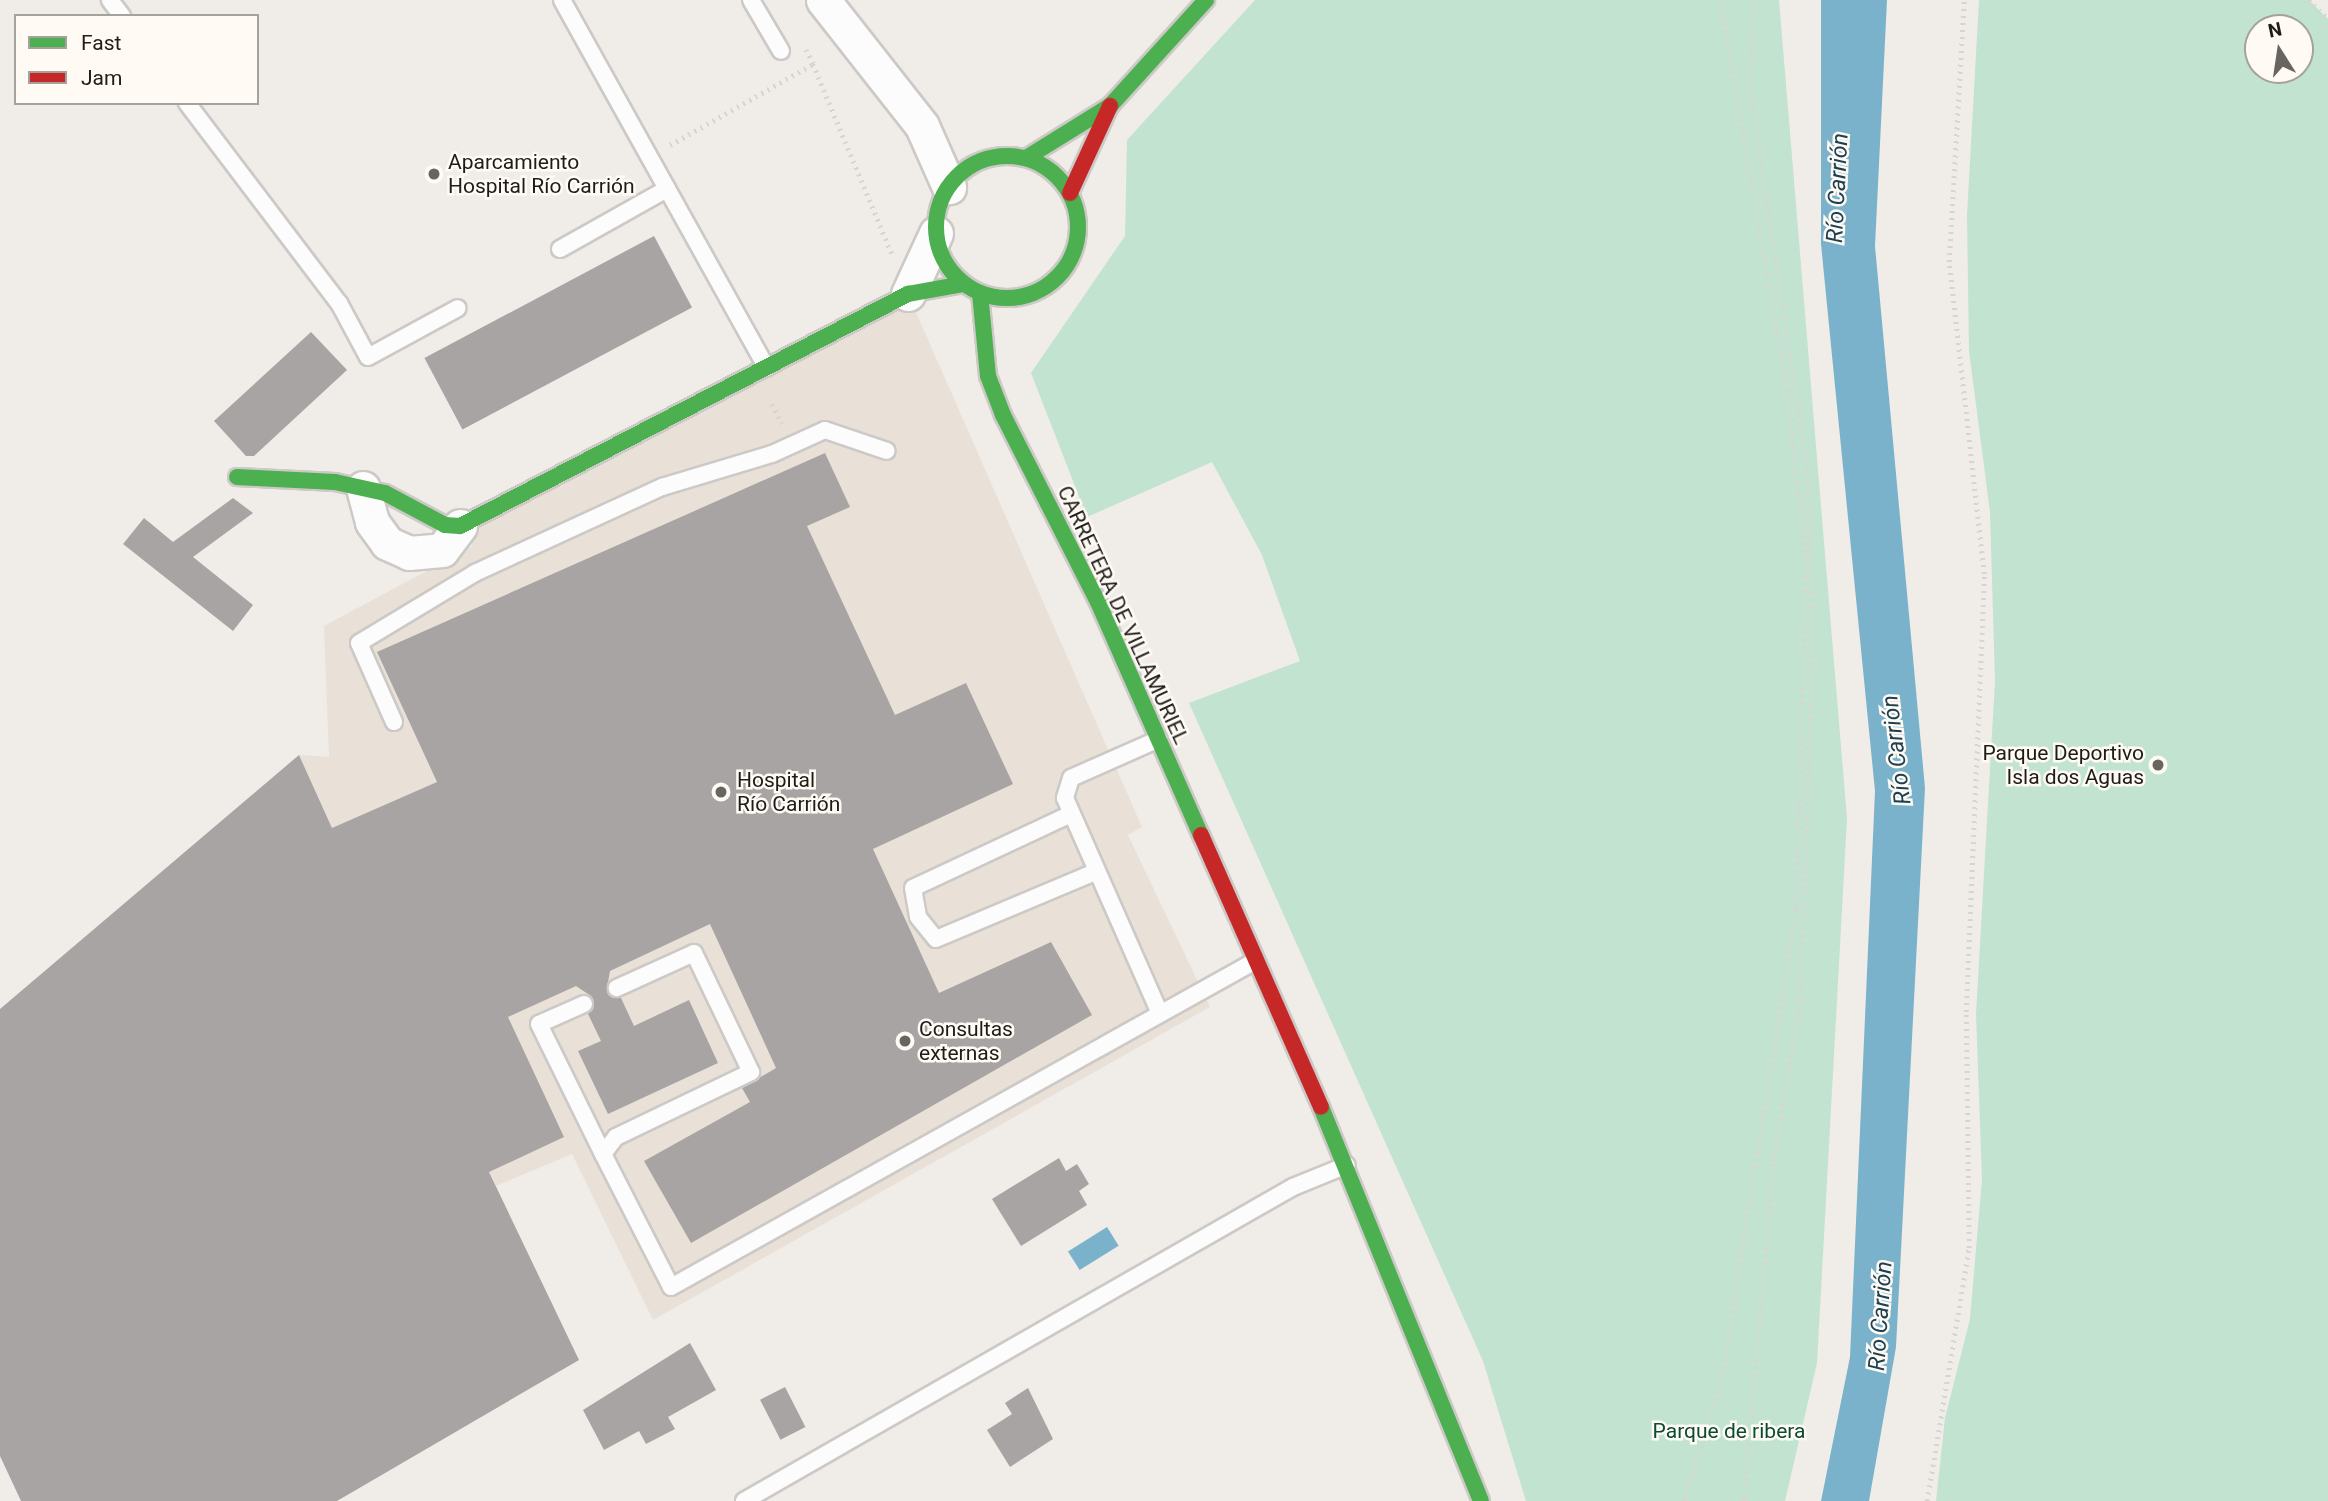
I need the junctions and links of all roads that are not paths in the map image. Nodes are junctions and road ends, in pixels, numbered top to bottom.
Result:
1 (562, 0) edge
2 (751, 0) edge
3 (823, 0) edge
4 (1206, 0) edge
5 (780, 51) dead end
6 (189, 105) edge
7 (1110, 106) junction
8 (1026, 158) junction
9 (948, 187) junction
10 (667, 190) junction
11 (1070, 192) junction
12 (936, 233) junction
13 (560, 249) dead end
14 (963, 284) junction
15 (979, 293) junction
16 (908, 294) junction
17 (1025, 296) junction
18 (458, 308) dead end
19 (1016, 316) dead end
20 (1002, 345) dead end
21 (761, 371) junction
22 (988, 376) junction
23 (887, 451) dead end
24 (237, 477) dead end
25 (363, 488) joint
26 (460, 526) joint
27 (394, 722) dead end
28 (1158, 739) junction
29 (1072, 814) junction
30 (1095, 872) junction
31 (1255, 961) junction
32 (617, 988) dead end
33 (584, 1004) dead end
34 (1159, 1011) junction
35 (603, 1154) junction
36 (1347, 1166) junction
37 (744, 1501) edge
38 (1481, 1501) edge

1 - 10 lane
2 - 5 lane
3 - 9 street
4 - 7 main road
6 - 18 lane
7 - 8 main road
7 - 11 main road
8 - 9 main road
8 - 11 main road
9 - 12 main road
10 - 13 lane
10 - 21 lane
11 - 17 main road
12 - 14 main road
12 - 16 street
14 - 15 main road
14 - 16 main road
15 - 17 main road
15 - 22 main road, CARRETERA DE VILLAMURIEL
16 - 21 main road
17 - 19 main road
20 - 22 main road
21 - 26 main road
22 - 28 main road, CARRETERA DE VILLAMURIEL
23 - 27 lane
24 - 25 main road
25 - 26 street
28 - 29 lane
28 - 31 main road, CARRETERA DE VILLAMURIEL
29 - 30 lane
29 - 30 lane
30 - 34 lane
31 - 34 lane
31 - 36 main road, CARRETERA DE VILLAMURIEL
32 - 35 lane
33 - 35 lane
34 - 35 lane
36 - 37 lane
36 - 38 main road, CARRETERA DE VILLAMURIEL

